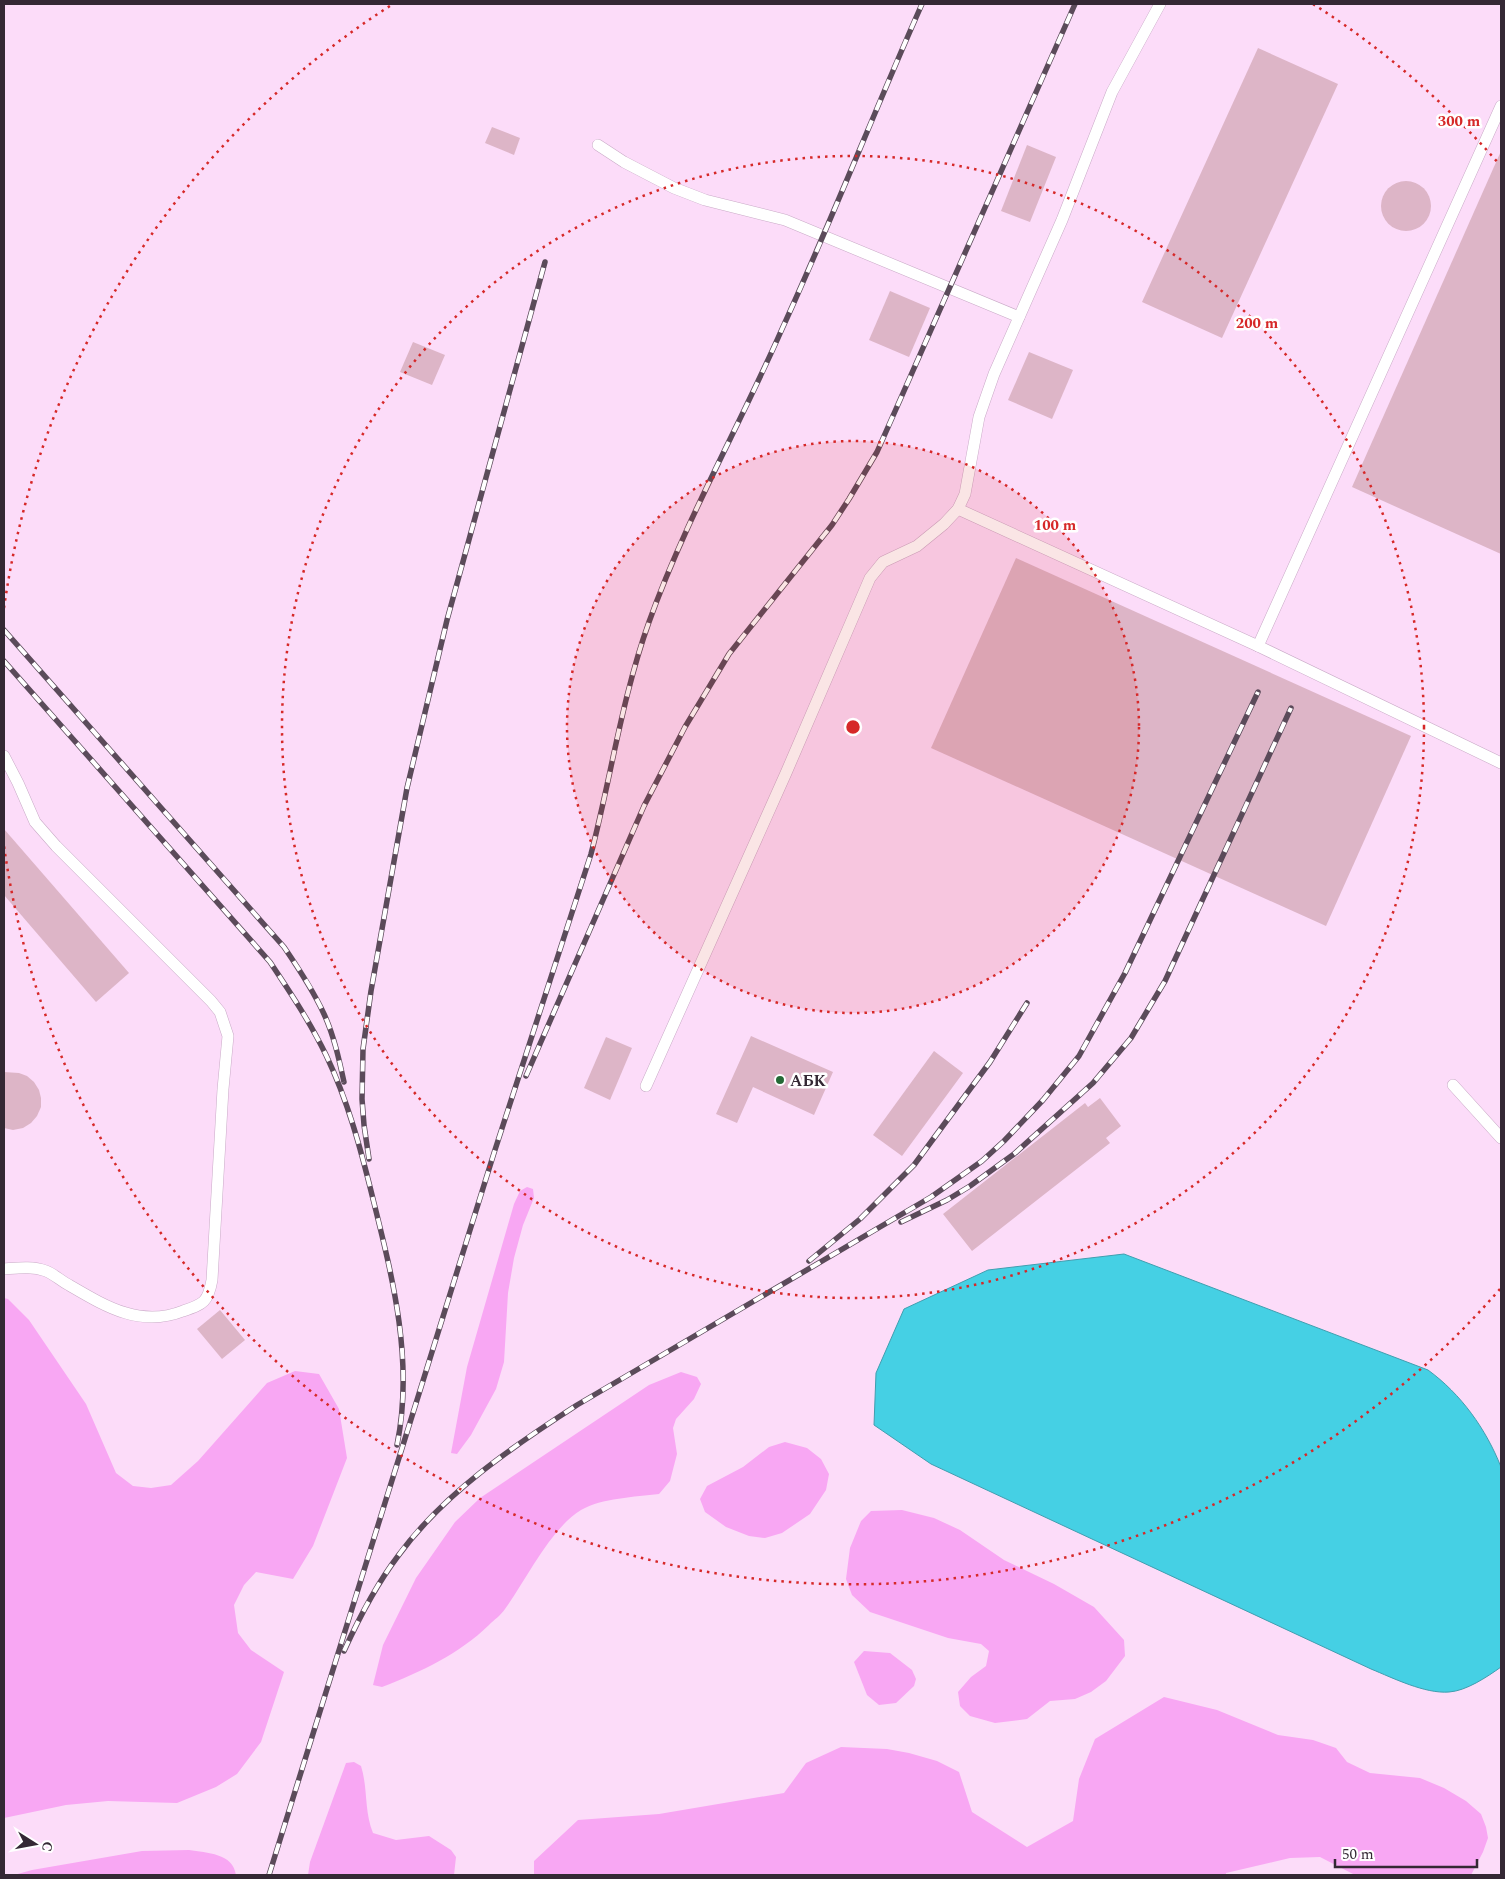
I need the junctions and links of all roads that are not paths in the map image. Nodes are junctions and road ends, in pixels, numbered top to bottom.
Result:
1 (1160, 4) edge
2 (1501, 106) edge
3 (598, 145) dead end
4 (1019, 317) junction
5 (958, 509) junction
6 (1258, 646) junction
7 (4, 756) edge
8 (1501, 763) edge
9 (1453, 1085) dead end
10 (646, 1086) dead end
11 (1501, 1138) edge
12 (4, 1269) edge

1 - 4 lane
2 - 6 lane
3 - 4 lane
4 - 5 lane
5 - 6 lane
5 - 10 lane
6 - 8 lane
7 - 12 lane
9 - 11 lane

